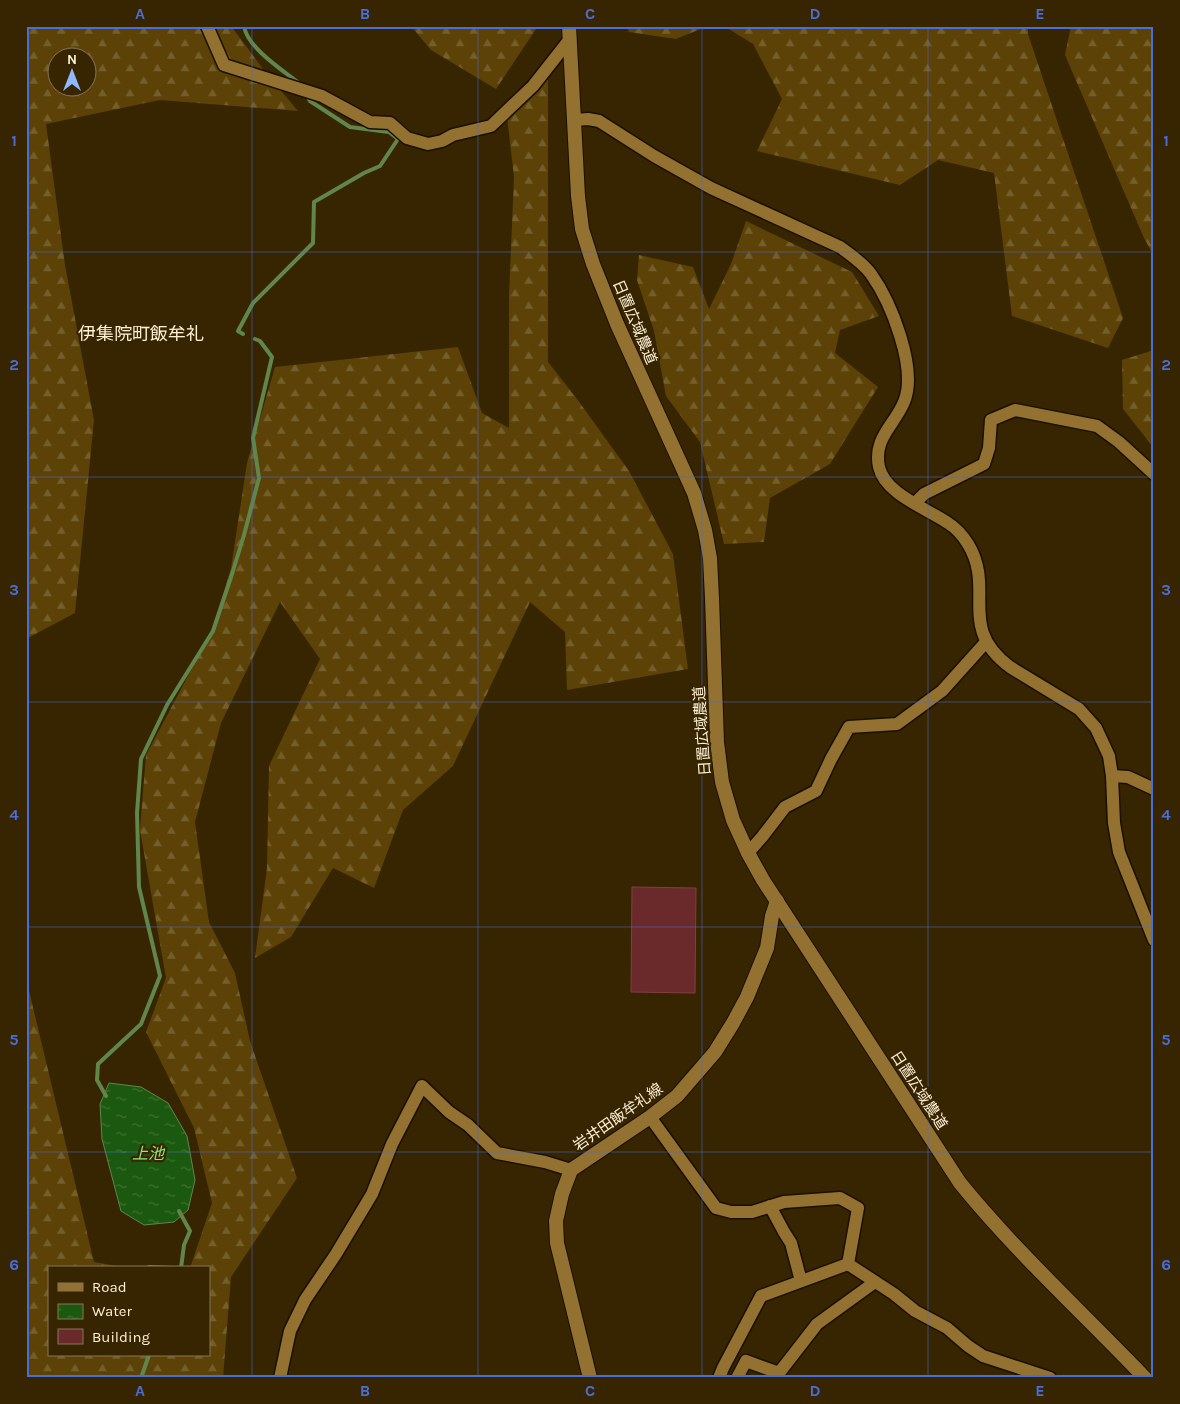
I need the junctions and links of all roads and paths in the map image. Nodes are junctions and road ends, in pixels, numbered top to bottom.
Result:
1 (207, 26) edge
2 (570, 33) edge
3 (575, 120) junction
4 (1154, 474) edge
5 (915, 503) junction
6 (986, 642) junction
7 (1112, 776) junction
8 (1154, 789) edge
9 (748, 853) junction
10 (777, 901) junction
11 (1154, 940) edge
12 (650, 1117) junction
13 (571, 1170) junction
14 (770, 1206) junction
15 (848, 1264) junction
16 (801, 1281) junction
17 (874, 1282) junction
18 (1140, 1377) edge
19 (280, 1378) edge
20 (590, 1378) edge
21 (720, 1378) edge
22 (737, 1378) edge
23 (1050, 1378) edge

1 - 2 street
2 - 3 street, 日置広域農道
3 - 5 street
3 - 9 street, 日置広域農道
4 - 5 street
5 - 6 street
6 - 7 street
6 - 9 street
7 - 8 street
7 - 11 street
9 - 10 street, 日置広域農道
10 - 12 street, 岩井田飯牟礼線
10 - 18 street, 日置広域農道
12 - 13 street, 岩井田飯牟礼線
12 - 14 street
13 - 19 street
13 - 20 street, 岩井田飯牟礼線
14 - 15 street
14 - 16 street
15 - 16 street
15 - 17 street
16 - 21 street
17 - 22 street
17 - 23 street

